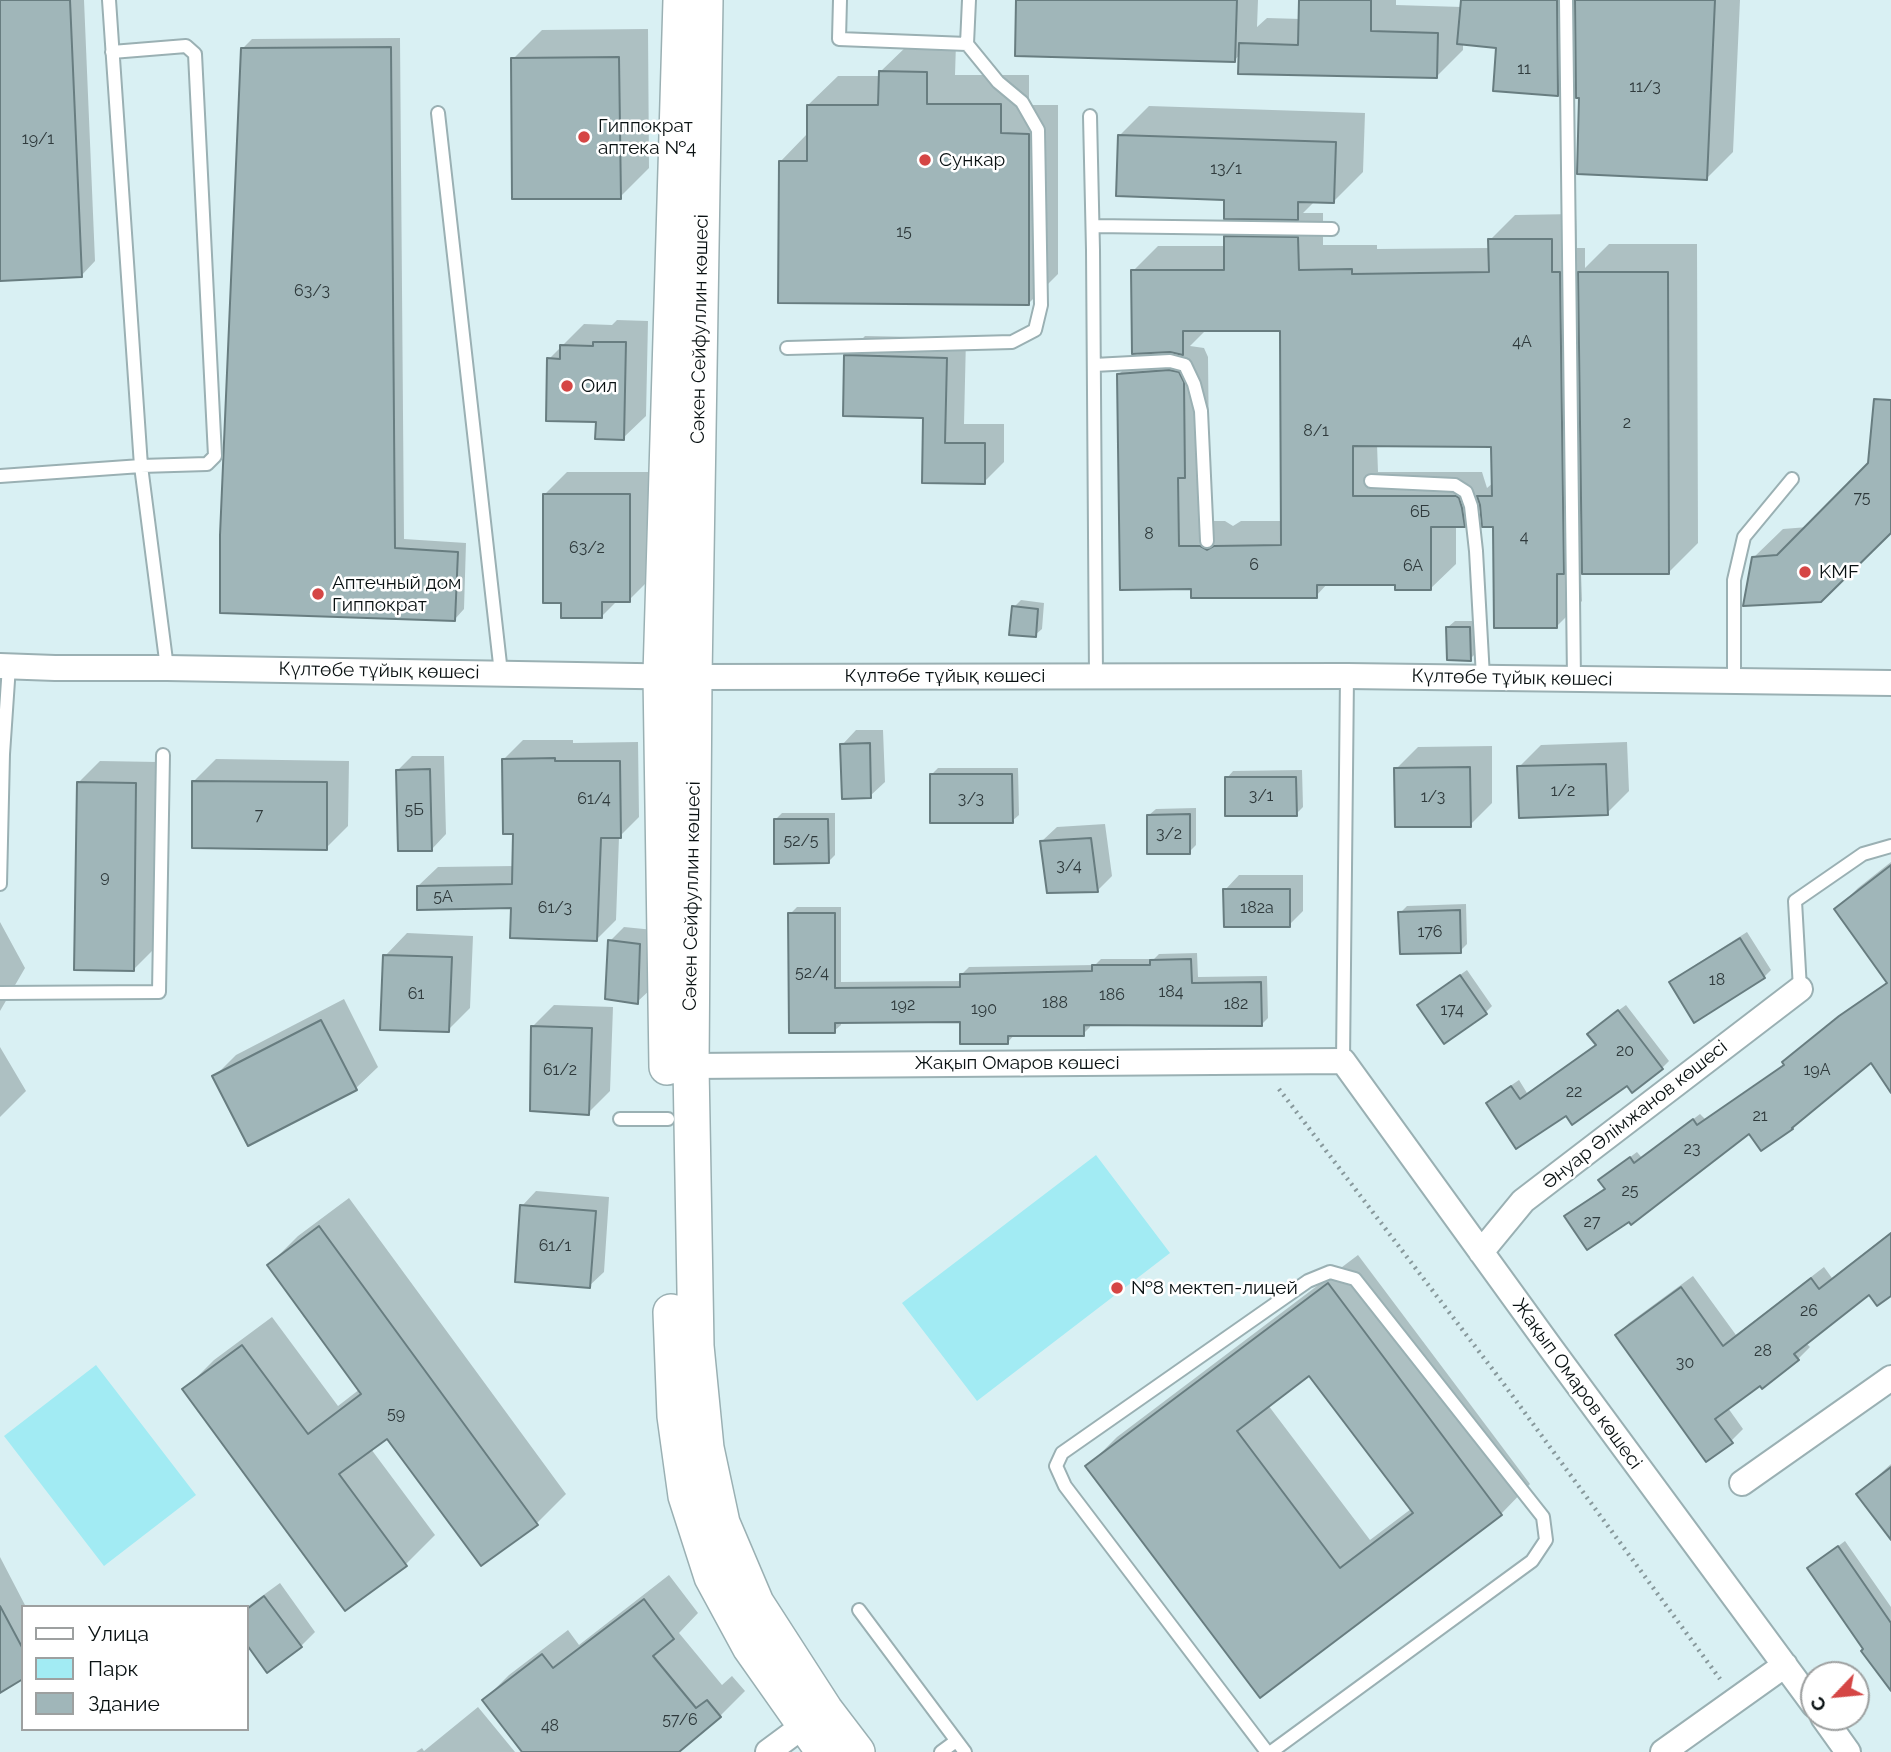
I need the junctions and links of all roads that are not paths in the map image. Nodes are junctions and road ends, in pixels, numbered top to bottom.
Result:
1 (108, 0) edge
2 (681, 0) edge
3 (705, 0) edge
4 (840, 0) edge
5 (969, 0) edge
6 (1566, 0) edge
7 (967, 44) junction
8 (112, 52) junction
9 (438, 113) dead end
10 (1090, 116) dead end
11 (1093, 226) junction
12 (1332, 229) dead end
13 (787, 348) dead end
14 (1094, 365) junction
15 (141, 466) junction
16 (0, 476) edge
17 (1792, 479) dead end
18 (1371, 481) dead end
19 (1207, 541) dead end
20 (5, 666) edge
21 (167, 668) junction
22 (501, 673) junction
23 (677, 676) junction
24 (1096, 676) junction
25 (1347, 676) junction
26 (1483, 677) junction
27 (1574, 679) junction
28 (1734, 681) junction
29 (1891, 683) edge
30 (2, 754) edge
31 (163, 755) dead end
32 (1891, 846) edge
33 (0, 884) edge
34 (1800, 989) joint
35 (0, 993) edge
36 (1343, 1061) junction
37 (691, 1066) junction
38 (621, 1119) dead end
39 (668, 1119) junction
40 (1481, 1252) junction
41 (1891, 1378) edge
42 (1742, 1483) dead end
43 (859, 1611) dead end
44 (1785, 1665) junction
45 (1800, 1686) edge
46 (818, 1729) edge
47 (1833, 1731) edge
48 (960, 1746) edge
49 (768, 1752) edge
50 (857, 1752) edge
51 (941, 1752) edge
52 (1269, 1752) edge
53 (1663, 1752) edge
54 (1848, 1752) edge

1 - 8 lane
2 - 23 street, Сәкен Сейфуллин көшесі
3 - 23 street, Сәкен Сейфуллин көшесі
4 - 7 lane
5 - 7 lane
6 - 27 lane
7 - 13 lane
8 - 15 lane
8 - 15 lane
9 - 22 lane
10 - 11 lane
11 - 12 lane
11 - 14 lane
14 - 19 lane
14 - 24 lane
15 - 16 lane
15 - 21 lane
17 - 28 lane
18 - 26 lane
20 - 21 street, Күлтөбе тұйық көшесі
20 - 30 lane
21 - 22 street, Күлтөбе тұйық көшесі
22 - 23 street, Күлтөбе тұйық көшесі
23 - 24 street, Күлтөбе тұйық көшесі
23 - 37 street, Сәкен Сейфуллин көшесі
23 - 39 street, Сәкен Сейфуллин көшесі
24 - 25 street, Күлтөбе тұйық көшесі
25 - 26 street, Күлтөбе тұйық көшесі
25 - 36 lane
26 - 27 street, Күлтөбе тұйық көшесі
27 - 28 street, Күлтөбе тұйық көшесі
28 - 29 street, Күлтөбе тұйық көшесі
30 - 33 lane
31 - 35 lane
32 - 34 lane
34 - 40 street, Әнуар Әлімжанов көшесі
36 - 37 street, Жақып Омаров көшесі
36 - 40 street, Жақып Омаров көшесі
37 - 46 street, Сәкен Сейфуллин көшесі
38 - 39 lane
39 - 46 street, Сәкен Сейфуллин көшесі
40 - 44 street, Жақып Омаров көшесі
41 - 42 street
43 - 48 lane
44 - 45 street, Жақып Омаров көшесі
44 - 53 street
46 - 49 street
46 - 50 street, Сәкен Сейфуллин көшесі
47 - 54 street
48 - 51 lane
52 - 52 lane

